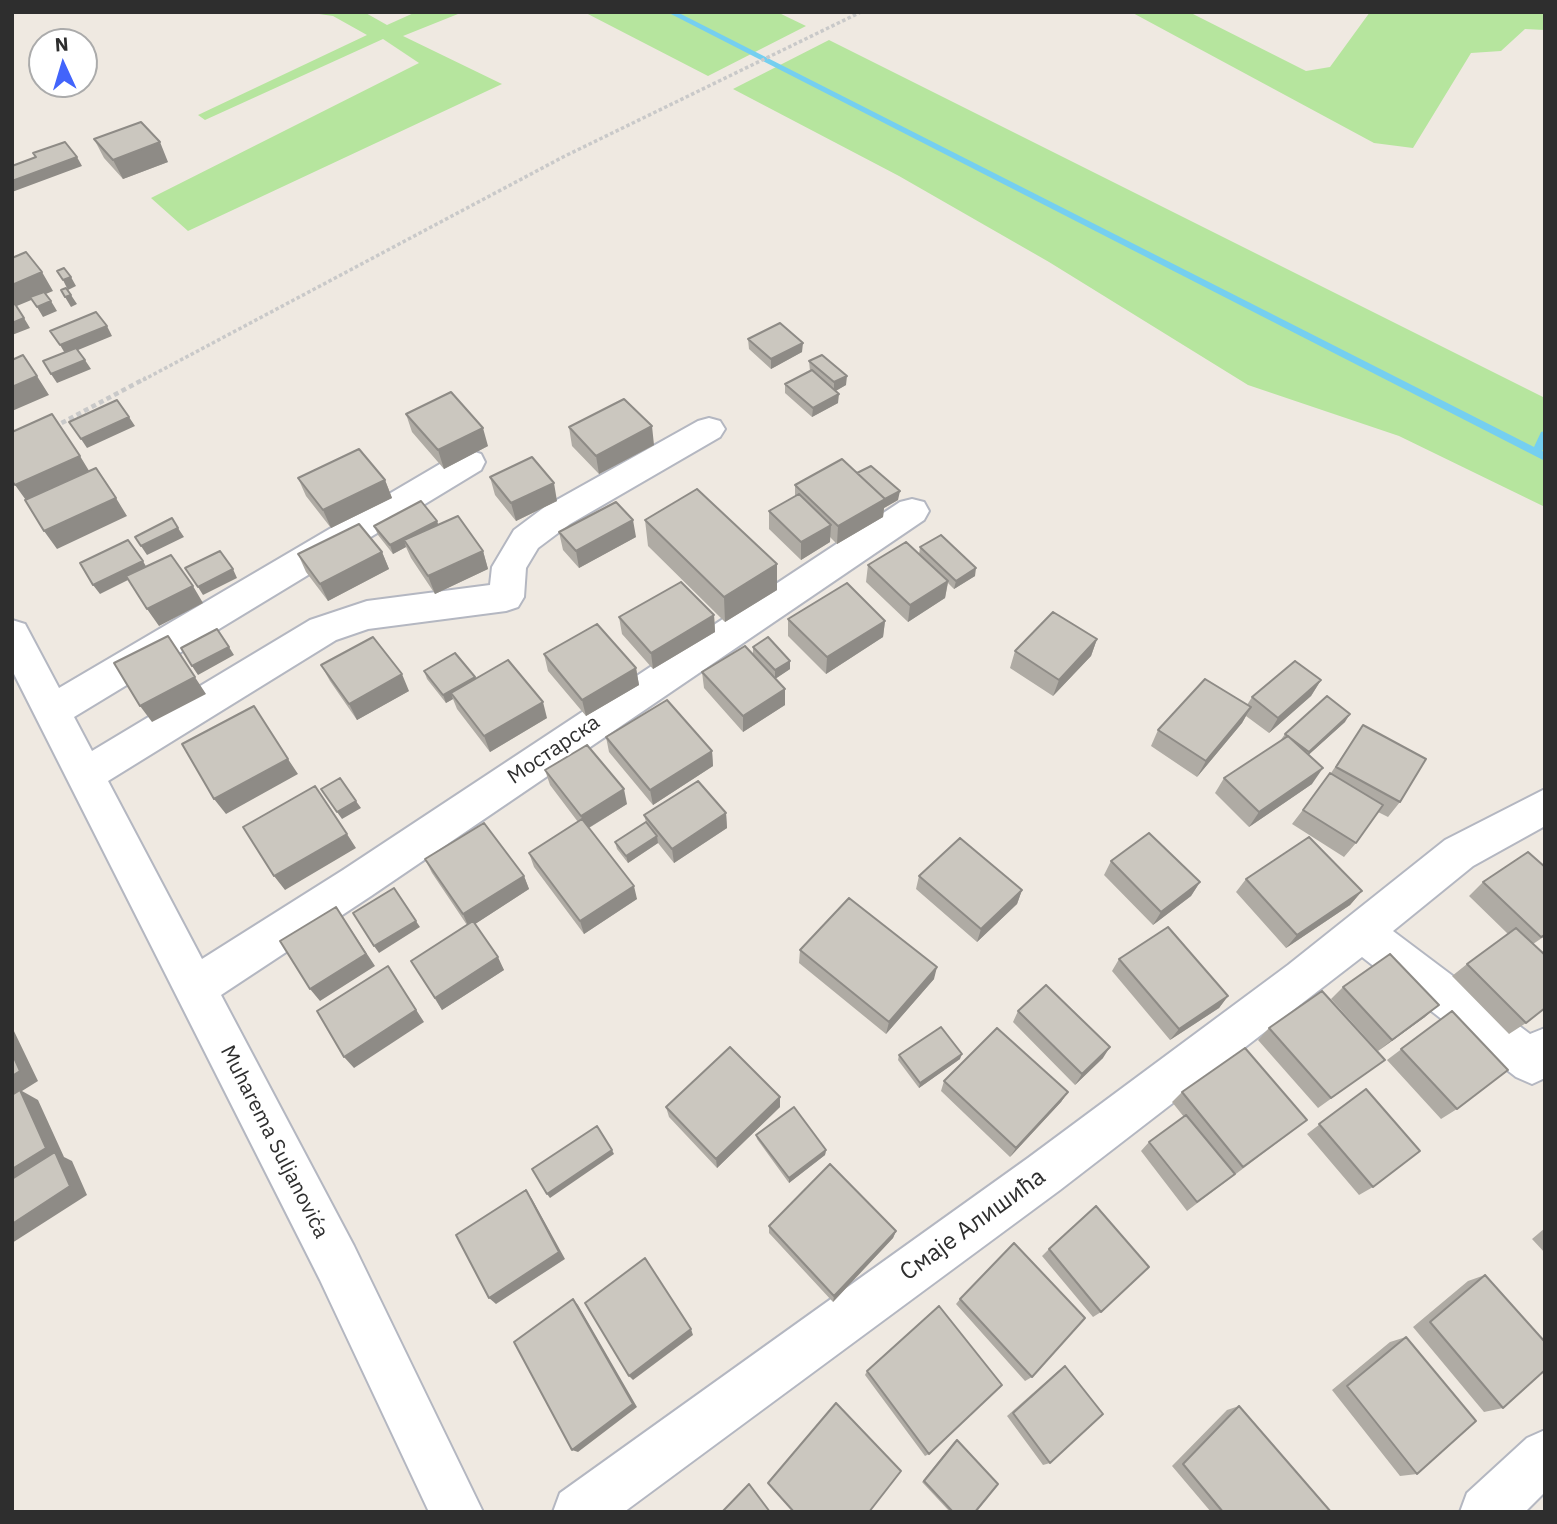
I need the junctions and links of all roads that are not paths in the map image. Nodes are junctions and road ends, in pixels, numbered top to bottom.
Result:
1 (709, 429) dead end
2 (468, 463) dead end
3 (912, 511) dead end
4 (12, 634) edge
5 (52, 711) junction
6 (85, 775) junction
7 (1545, 806) edge
8 (1362, 932) junction
9 (195, 988) junction
10 (1545, 1049) edge
11 (1545, 1456) edge
12 (457, 1512) edge
13 (579, 1512) edge
14 (1486, 1512) edge

1 - 6 street
2 - 5 street
3 - 9 street, Мостарска
4 - 5 street, Muharema Suljanovića
5 - 6 street, Muharema Suljanovića
6 - 9 street, Muharema Suljanovića
7 - 8 street, Смаје Алишића
8 - 10 street
8 - 13 street, Смаје Алишића
9 - 12 street, Muharema Suljanovića
11 - 14 street

